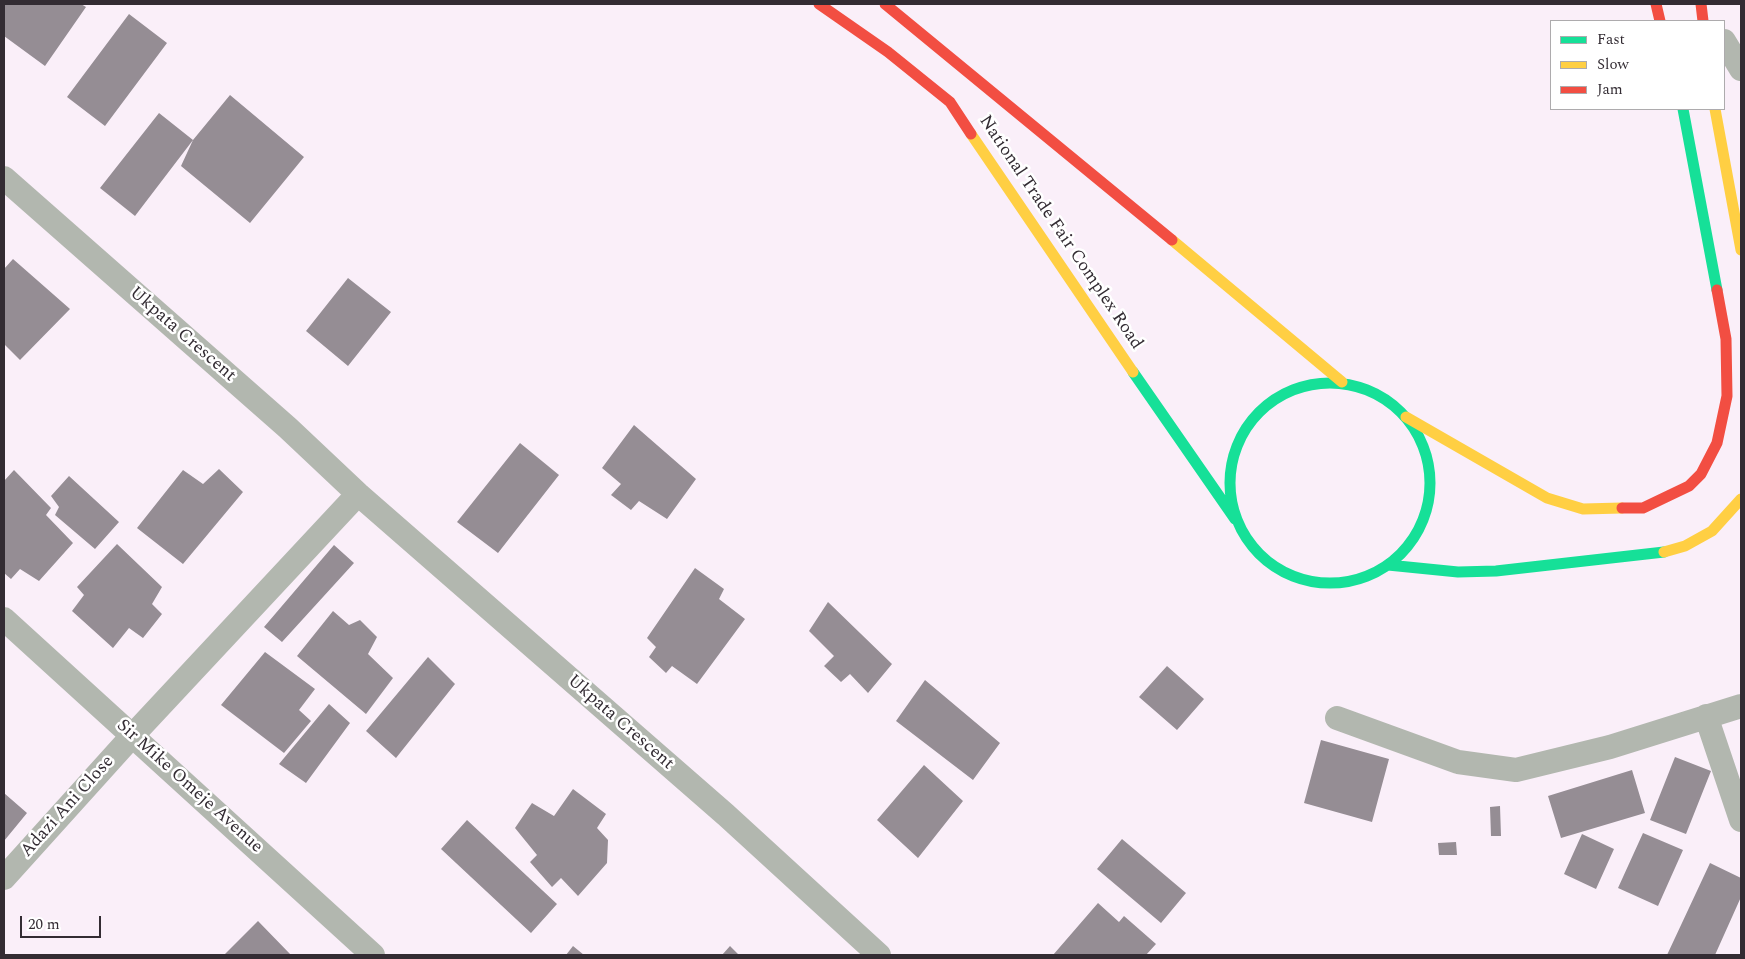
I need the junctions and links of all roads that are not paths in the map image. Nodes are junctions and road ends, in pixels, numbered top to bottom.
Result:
1 (819, 4) edge
2 (885, 4) edge
3 (1656, 4) edge
4 (1660, 20) edge
5 (1725, 43) edge
6 (1741, 69) edge
7 (1683, 110) edge
8 (1715, 110) edge
9 (4, 178) edge
10 (1741, 250) edge
11 (1342, 382) junction
12 (1406, 417) junction
13 (358, 494) junction
14 (1741, 499) edge
15 (1235, 519) junction
16 (1388, 565) junction
17 (4, 619) edge
18 (1741, 706) edge
19 (1706, 716) junction
20 (1337, 718) dead end
21 (133, 735) junction
22 (1741, 820) edge
23 (4, 878) edge
24 (373, 955) edge
25 (879, 955) edge

1 - 15 main road, National Trade Fair Complex Road
2 - 11 main road, National Trade Fair Complex Road
3 - 4 main road
5 - 6 street
7 - 12 main road
8 - 10 main road
9 - 13 street, Ukpata Crescent
11 - 12 main road
11 - 15 main road
12 - 16 main road
13 - 21 street
13 - 25 street, Ukpata Crescent
14 - 16 main road
15 - 16 main road
17 - 21 street, Sir Mike Omeje Avenue
18 - 19 street
19 - 20 street
19 - 22 street
21 - 23 street, Adazi Ani Close
21 - 24 street, Sir Mike Omeje Avenue

